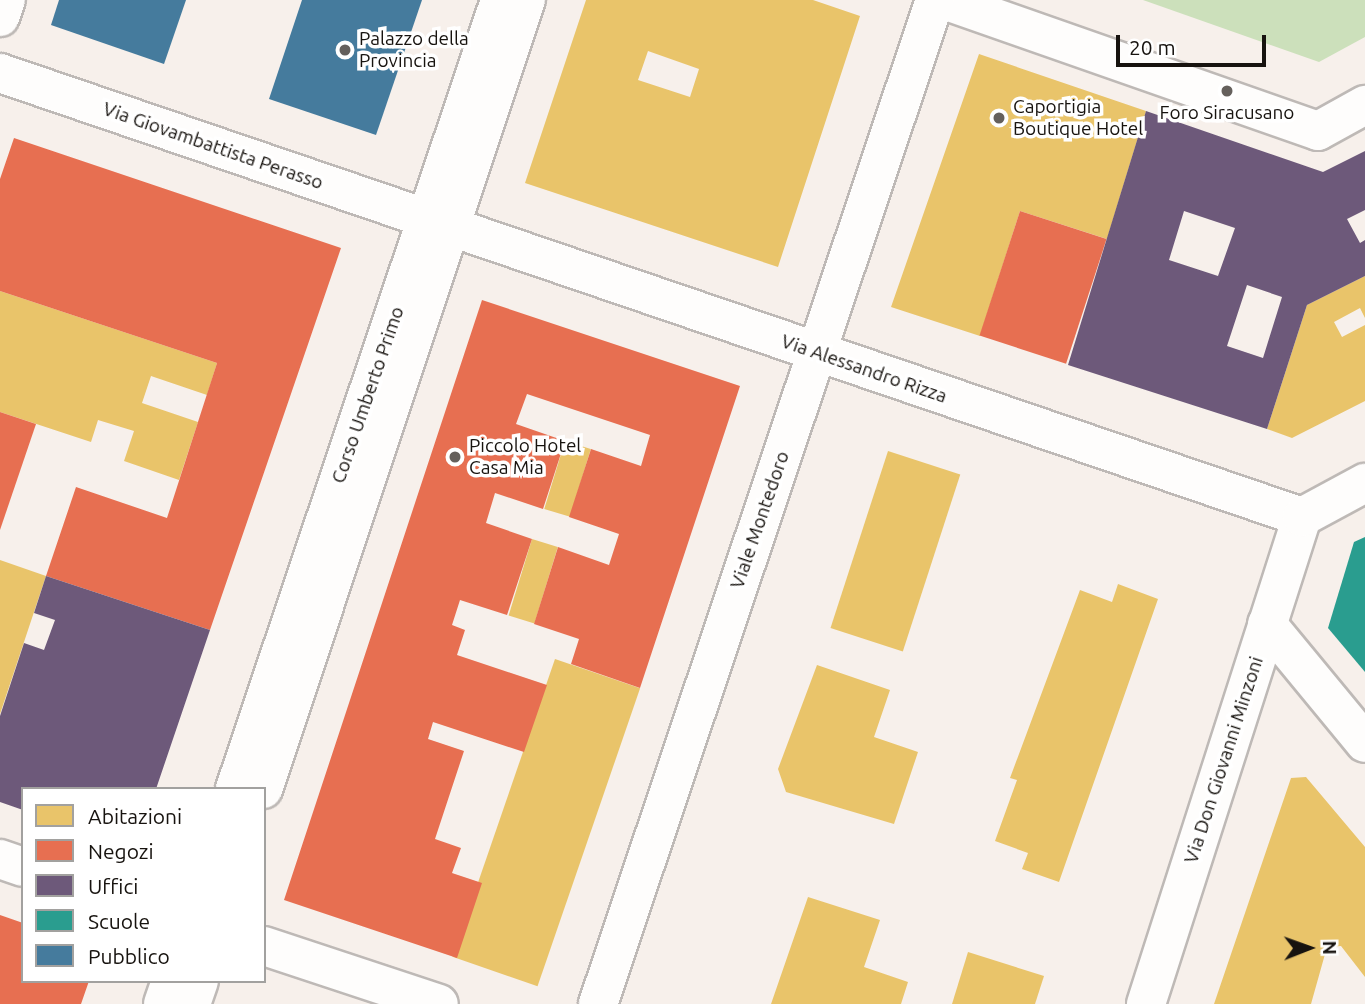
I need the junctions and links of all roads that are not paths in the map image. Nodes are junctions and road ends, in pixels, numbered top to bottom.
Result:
1 (6, 0) edge
2 (500, 0) edge
3 (526, 0) edge
4 (935, 0) edge
5 (944, 0) edge
6 (0, 17) edge
7 (0, 73) edge
8 (1365, 105) edge
9 (438, 224) junction
10 (817, 354) junction
11 (1365, 483) edge
12 (1302, 517) junction
13 (1267, 624) junction
14 (1365, 743) edge
15 (236, 787) edge
16 (264, 787) edge
17 (0, 859) edge
18 (21, 866) edge
19 (266, 947) edge
20 (170, 983) edge
21 (198, 983) edge
22 (163, 1004) edge
23 (191, 1004) edge
24 (439, 1004) edge
25 (598, 1004) edge
26 (1146, 1004) edge

1 - 6 main road
2 - 9 main road, Corso Umberto Primo
3 - 9 main road
4 - 10 main road, Viale Montedoro
5 - 8 main road
7 - 9 main road, Via Giovambattista Perasso
9 - 10 main road, Via Alessandro Rizza
9 - 15 main road, Corso Umberto Primo
9 - 16 main road
10 - 12 main road, Via Alessandro Rizza
10 - 25 main road, Viale Montedoro
11 - 12 main road
12 - 13 main road, Via Don Giovanni Minzoni
13 - 14 main road
13 - 26 main road, Via Don Giovanni Minzoni
17 - 18 main road
19 - 24 main road
20 - 22 main road
21 - 23 main road

